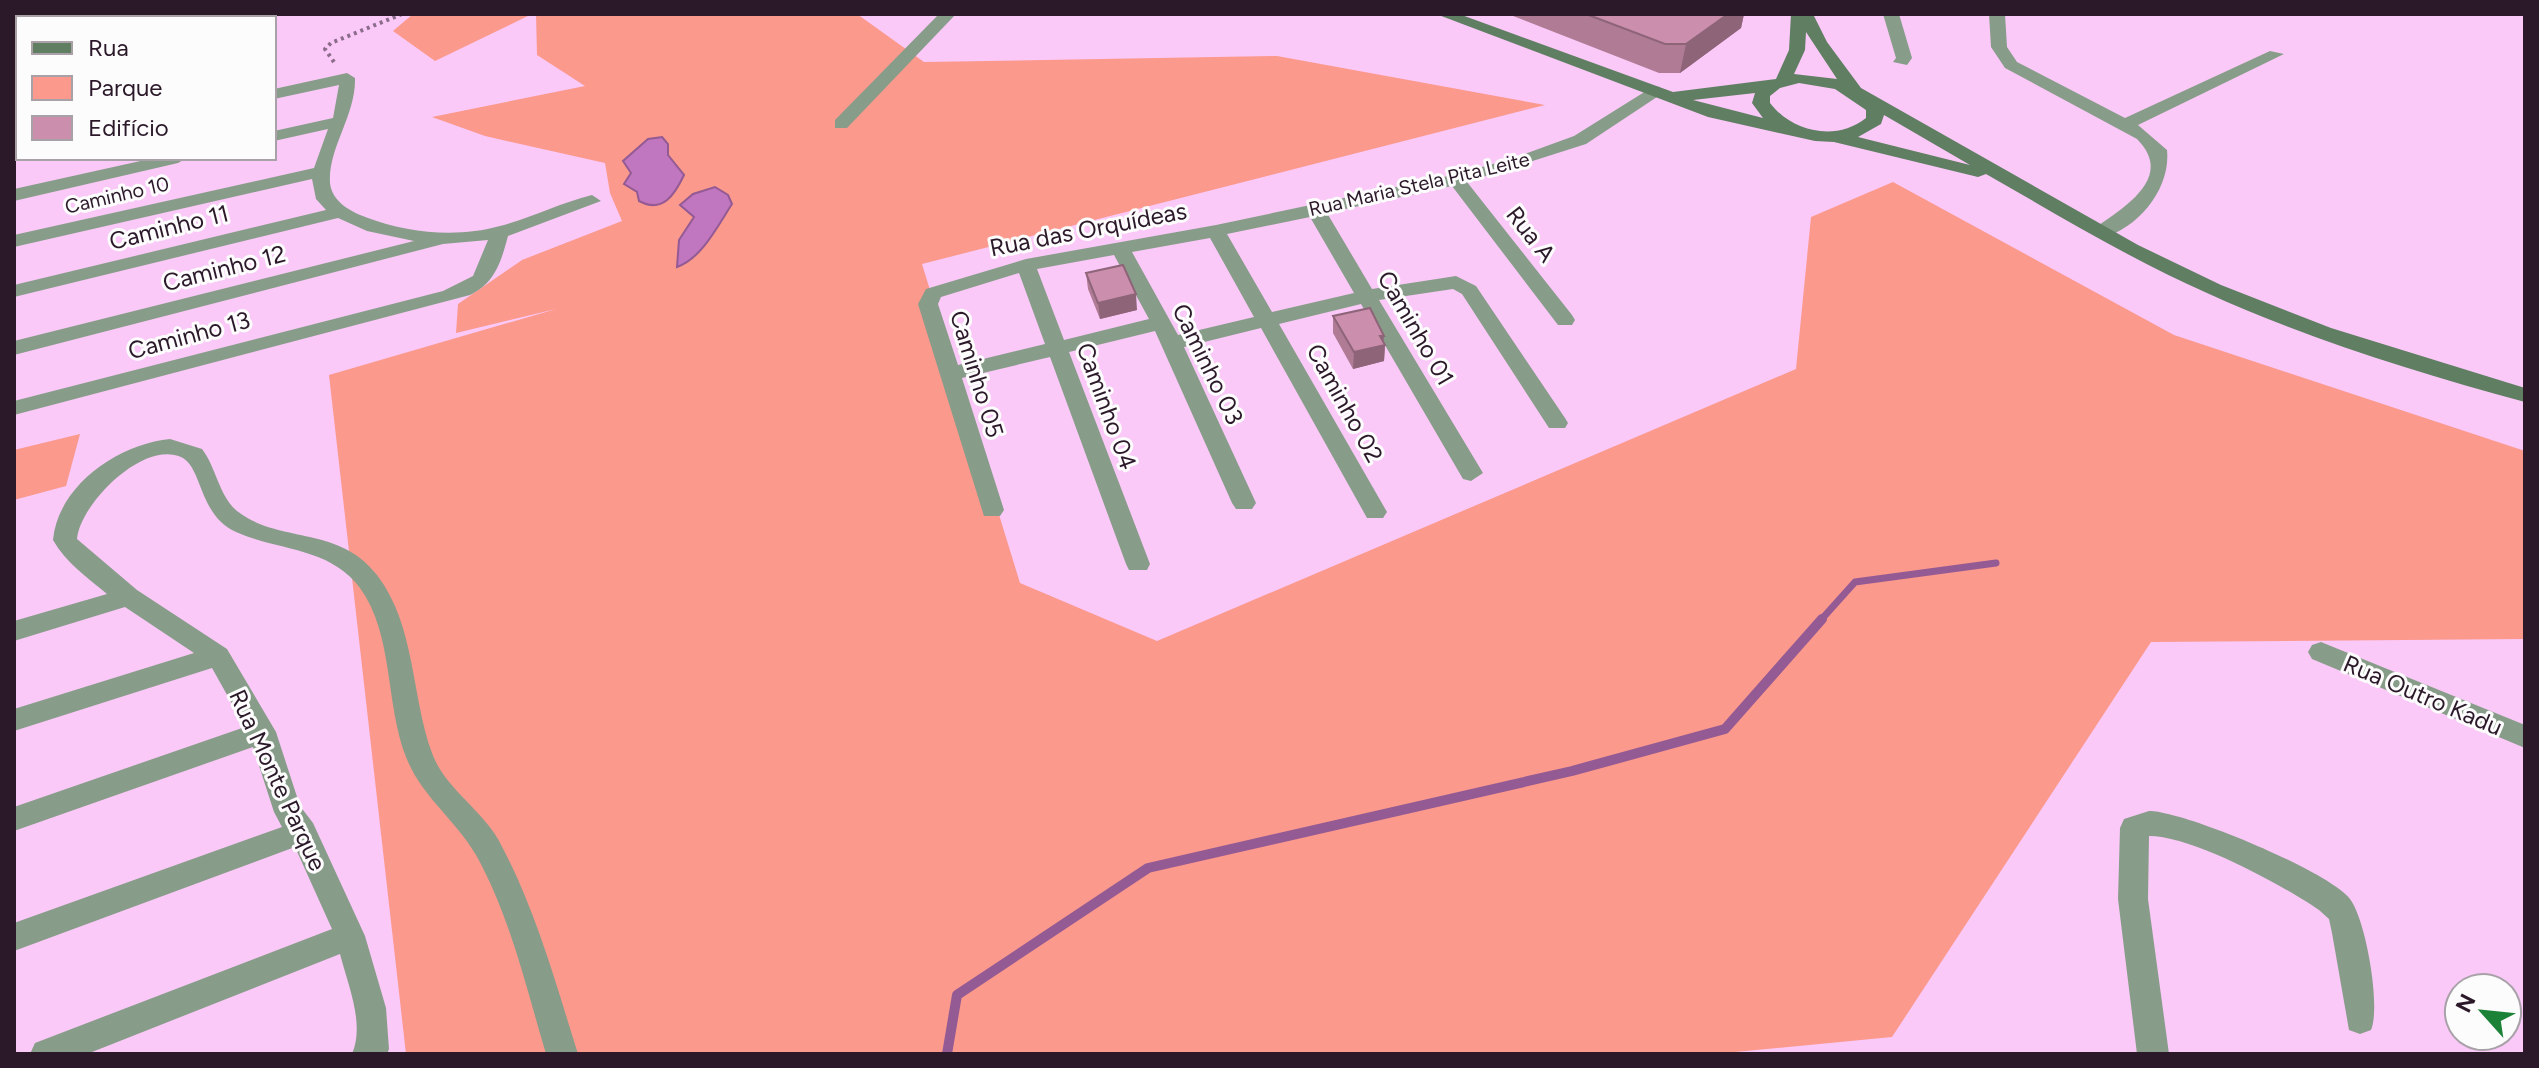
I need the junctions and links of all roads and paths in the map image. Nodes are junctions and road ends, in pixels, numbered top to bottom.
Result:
1 (402, 14) edge
2 (948, 14) edge
3 (1444, 14) edge
4 (1802, 14) edge
5 (1891, 14) edge
6 (1997, 14) edge
7 (2276, 54) dead end
8 (1901, 62) dead end
9 (347, 78) junction
10 (1775, 84) junction
11 (276, 94) edge
12 (1663, 94) junction
13 (1860, 94) junction
14 (341, 121) junction
15 (841, 124) dead end
16 (2125, 125) junction
17 (1790, 128) junction
18 (276, 136) edge
19 (1833, 137) junction
20 (169, 160) edge
21 (323, 171) junction
22 (1456, 180) junction
23 (2016, 183) junction
24 (14, 195) edge
25 (592, 201) dead end
26 (1315, 209) junction
27 (336, 213) junction
28 (1216, 231) junction
29 (2102, 232) junction
30 (499, 233) junction
31 (447, 238) junction
32 (14, 241) edge
33 (1121, 249) junction
34 (1026, 265) junction
35 (970, 280) joint
36 (14, 291) edge
37 (1367, 296) junction
38 (1269, 320) junction
39 (1565, 320) dead end
40 (1160, 323) junction
41 (1172, 343) junction
42 (14, 348) edge
43 (1058, 349) junction
44 (950, 374) junction
45 (2525, 395) edge
46 (14, 408) edge
47 (1557, 423) dead end
48 (1471, 473) dead end
49 (1244, 503) dead end
50 (992, 510) dead end
51 (1375, 512) dead end
52 (1138, 564) dead end
53 (128, 597) junction
54 (14, 631) edge
55 (2321, 652) dead end
56 (218, 656) junction
57 (14, 720) edge
58 (262, 732) junction
59 (2525, 737) edge
60 (14, 819) edge
61 (303, 832) junction
62 (350, 936) junction
63 (14, 937) edge
64 (2360, 1019) dead end
65 (46, 1054) edge
66 (368, 1054) edge
67 (562, 1054) edge
68 (2153, 1054) edge

1 - 9 path
2 - 15 street
3 - 12 main road
4 - 10 main road
4 - 13 main road
5 - 8 street
6 - 16 street
7 - 16 street
9 - 11 street
9 - 14 street
10 - 12 main road
10 - 13 main road
10 - 17 main road
12 - 17 main road
12 - 22 street, Rua Maria Stela Pita Leite
13 - 19 main road
13 - 23 main road
14 - 18 street
14 - 21 street
16 - 29 street
17 - 19 main road
19 - 23 main road
20 - 24 street
21 - 27 street
21 - 32 street, Caminho 10
22 - 26 street, Rua Maria Stela Pita Leite
22 - 39 street, Rua A
23 - 29 main road
25 - 30 street
26 - 28 street, Rua Maria Stela Pita Leite
26 - 37 street, Caminho 01
27 - 31 street
27 - 36 street, Caminho 11
28 - 33 street, Rua das Orquídeas
28 - 38 street, Caminho 02
29 - 45 main road
30 - 31 street
30 - 46 street, Caminho 13
31 - 42 street, Caminho 12
33 - 34 street, Rua das Orquídeas
33 - 40 street, Caminho 03
34 - 35 street, Rua das Orquídeas
34 - 43 street, Caminho 04
35 - 44 street, Caminho 05
37 - 38 street
37 - 47 street
37 - 48 street, Caminho 01
38 - 41 street
38 - 51 street, Caminho 02
40 - 41 street, Caminho 03
40 - 43 street
41 - 49 street, Caminho 03
43 - 44 street
43 - 52 street, Caminho 04
44 - 50 street, Caminho 05
53 - 54 street
53 - 56 street, Rua Monte Parque
53 - 67 street, Rua Monte Parque
55 - 59 street, Rua Outro Kadu
56 - 57 street
56 - 58 street, Rua Monte Parque
58 - 60 street
58 - 61 street, Rua Monte Parque
61 - 62 street, Rua Monte Parque
61 - 63 street
62 - 65 street
62 - 66 street, Rua Monte Parque
64 - 68 street

